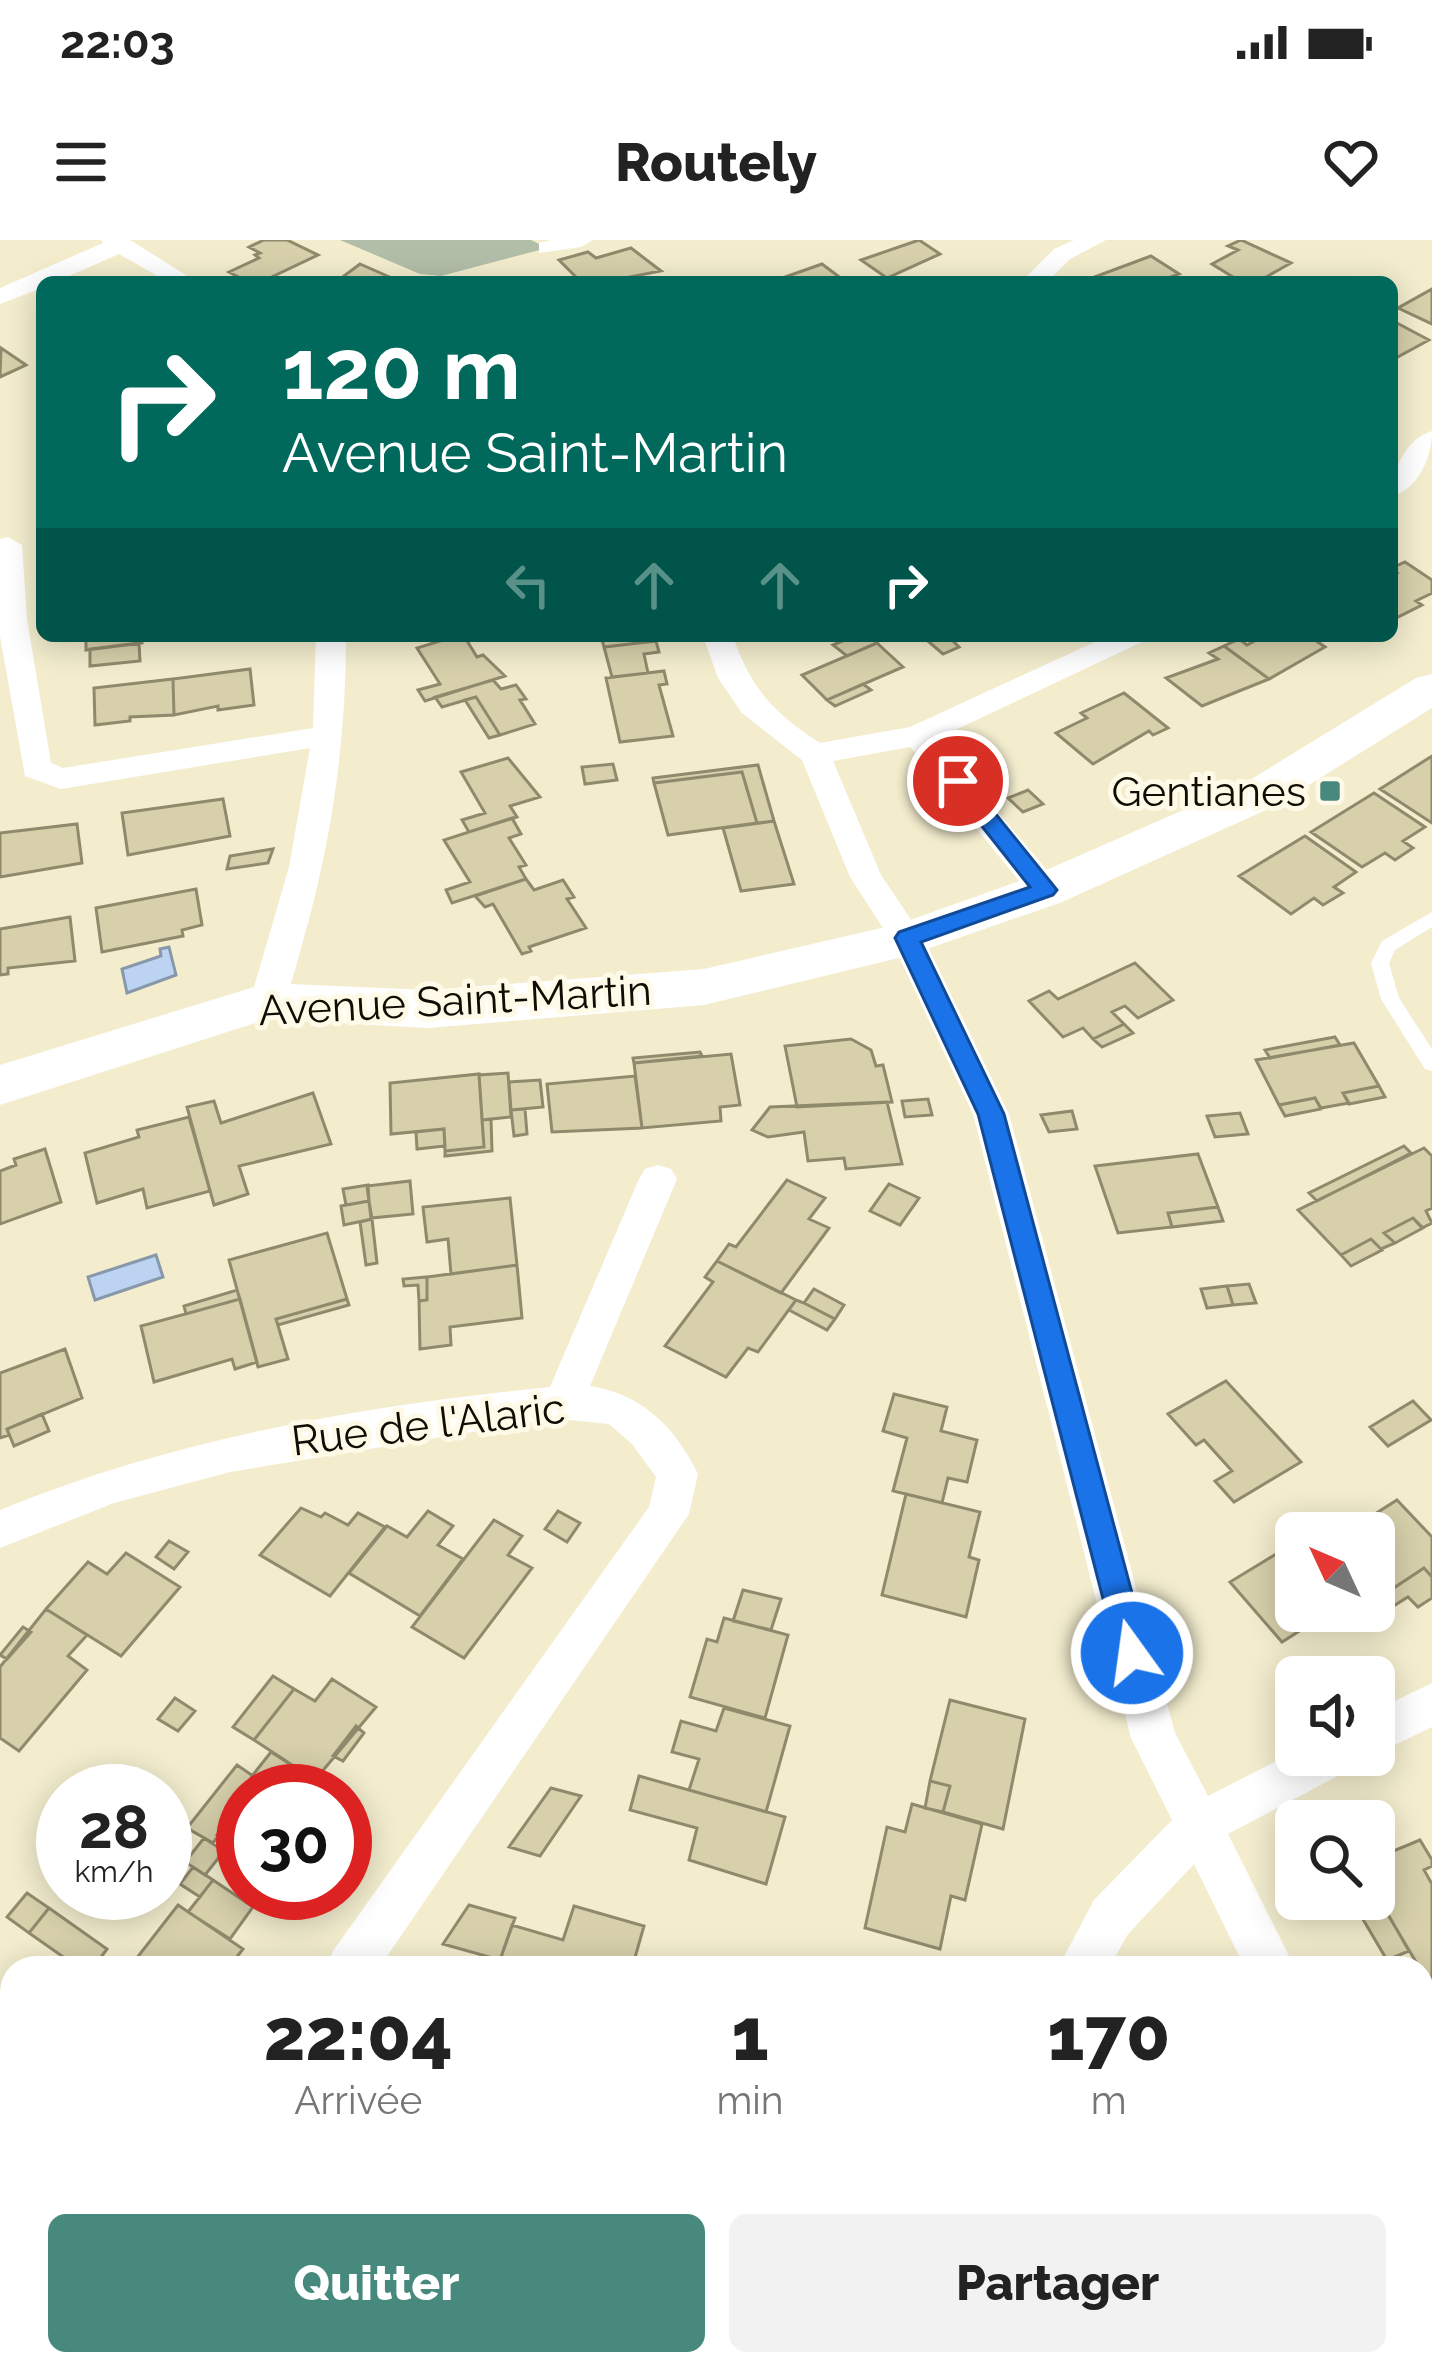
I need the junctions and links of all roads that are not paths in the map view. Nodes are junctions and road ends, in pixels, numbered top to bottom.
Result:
1 (581, 240) edge
2 (1094, 240) edge
3 (115, 243) edge
4 (547, 248) dead end
5 (45, 276) edge
6 (174, 276) edge
7 (1040, 276) edge
8 (36, 280) edge
9 (0, 297) edge
10 (1432, 439) edge
11 (1398, 481) edge
12 (8, 545) dead end
13 (6, 620) edge
14 (331, 642) edge
15 (720, 642) edge
16 (1119, 642) edge
17 (1432, 688) edge
18 (324, 736) junction
19 (917, 736) junction
20 (815, 754) junction
21 (1045, 890) junction
22 (1432, 918) edge
23 (907, 938) junction
24 (267, 1001) junction
25 (1432, 1064) edge
26 (0, 1085) edge
27 (658, 1179) dead end
28 (563, 1402) junction
29 (0, 1529) edge
30 (1432, 1704) edge
31 (1395, 1723) edge
32 (1294, 1776) edge
33 (1199, 1825) junction
34 (358, 1956) edge
35 (1089, 1956) edge
36 (1265, 1956) edge

1 - 4 street
2 - 7 street
3 - 5 street
3 - 6 street
8 - 9 street
10 - 11 street
12 - 13 street
13 - 18 street
14 - 18 street
15 - 20 street
16 - 19 street
17 - 21 street, Avenue Saint-Martin
18 - 24 street
19 - 20 street
19 - 21 street
20 - 23 street
21 - 23 street, Avenue Saint-Martin
22 - 25 lane
23 - 24 street, Avenue Saint-Martin
23 - 33 street
24 - 26 street, Avenue Saint-Martin
27 - 28 street
28 - 29 street, Rue de l'Alaric
28 - 34 street, Rue de l'Alaric
30 - 31 street
32 - 33 street
33 - 35 street
33 - 36 street

